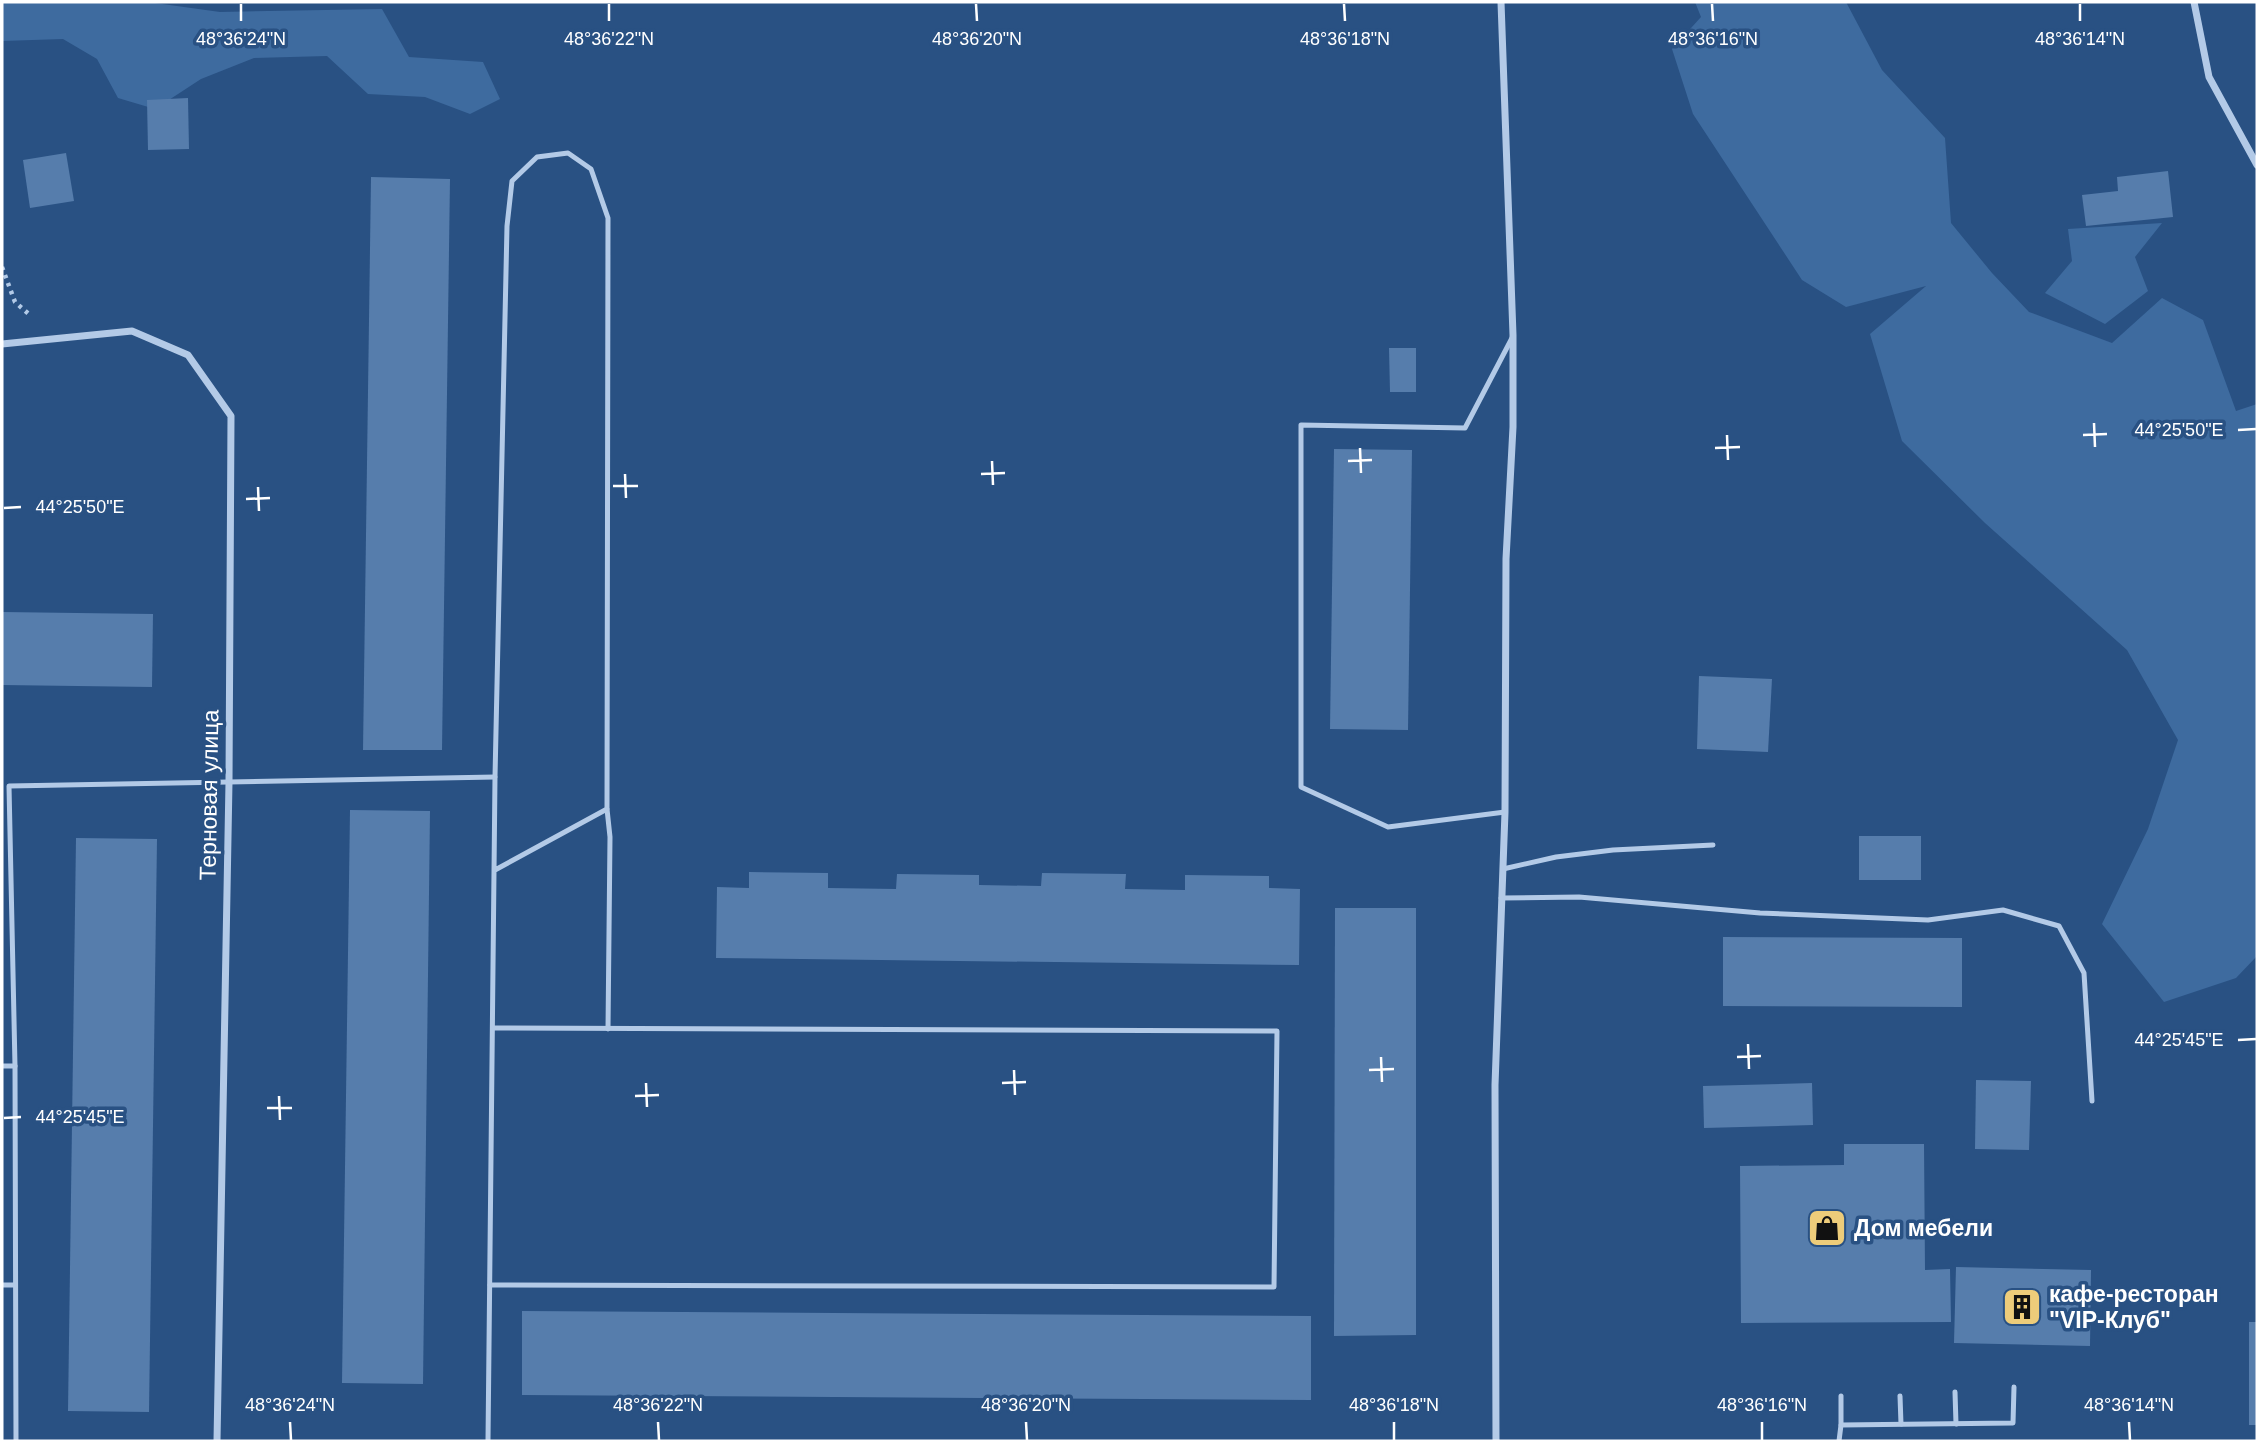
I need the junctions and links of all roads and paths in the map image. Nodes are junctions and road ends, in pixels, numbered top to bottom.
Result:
1 (1501, 2) edge
2 (2193, 2) edge
3 (2257, 165) edge
4 (2, 267) edge
5 (1513, 335) junction
6 (55, 338) junction
7 (2, 344) edge
8 (495, 777) junction
9 (229, 782) junction
10 (5, 786) edge
11 (607, 809) junction
12 (1505, 812) junction
13 (1713, 845) dead end
14 (1503, 869) junction
15 (495, 870) junction
16 (1501, 898) junction
17 (493, 1028) junction
18 (608, 1029) junction
19 (2, 1066) edge
20 (15, 1066) junction
21 (2092, 1101) dead end
22 (2, 1285) edge
23 (15, 1285) junction
24 (490, 1285) junction
25 (2014, 1387) dead end
26 (1955, 1392) dead end
27 (1841, 1396) dead end
28 (1900, 1396) dead end
29 (1901, 1424) junction
30 (1956, 1424) junction
31 (1841, 1425) junction
32 (16, 1441) edge
33 (217, 1441) edge
34 (488, 1441) edge
35 (1496, 1441) edge
36 (1839, 1441) edge

1 - 5 street
2 - 3 street
4 - 6 path
5 - 12 street
5 - 12 lane
6 - 7 street, Терновая улица
6 - 9 street, Терновая улица
8 - 9 lane
8 - 11 lane
8 - 15 lane
9 - 10 lane
9 - 33 street, Терновая улица
10 - 20 lane
11 - 15 lane
11 - 18 lane
12 - 14 street
13 - 14 lane
14 - 16 street
15 - 17 lane
16 - 21 lane
16 - 35 street
17 - 18 lane
17 - 24 lane
18 - 24 lane
19 - 20 lane
20 - 23 lane
22 - 23 lane
23 - 32 lane
24 - 34 lane
25 - 30 lane
26 - 30 lane
27 - 31 lane
28 - 29 lane
29 - 30 lane
29 - 31 lane
31 - 36 lane

